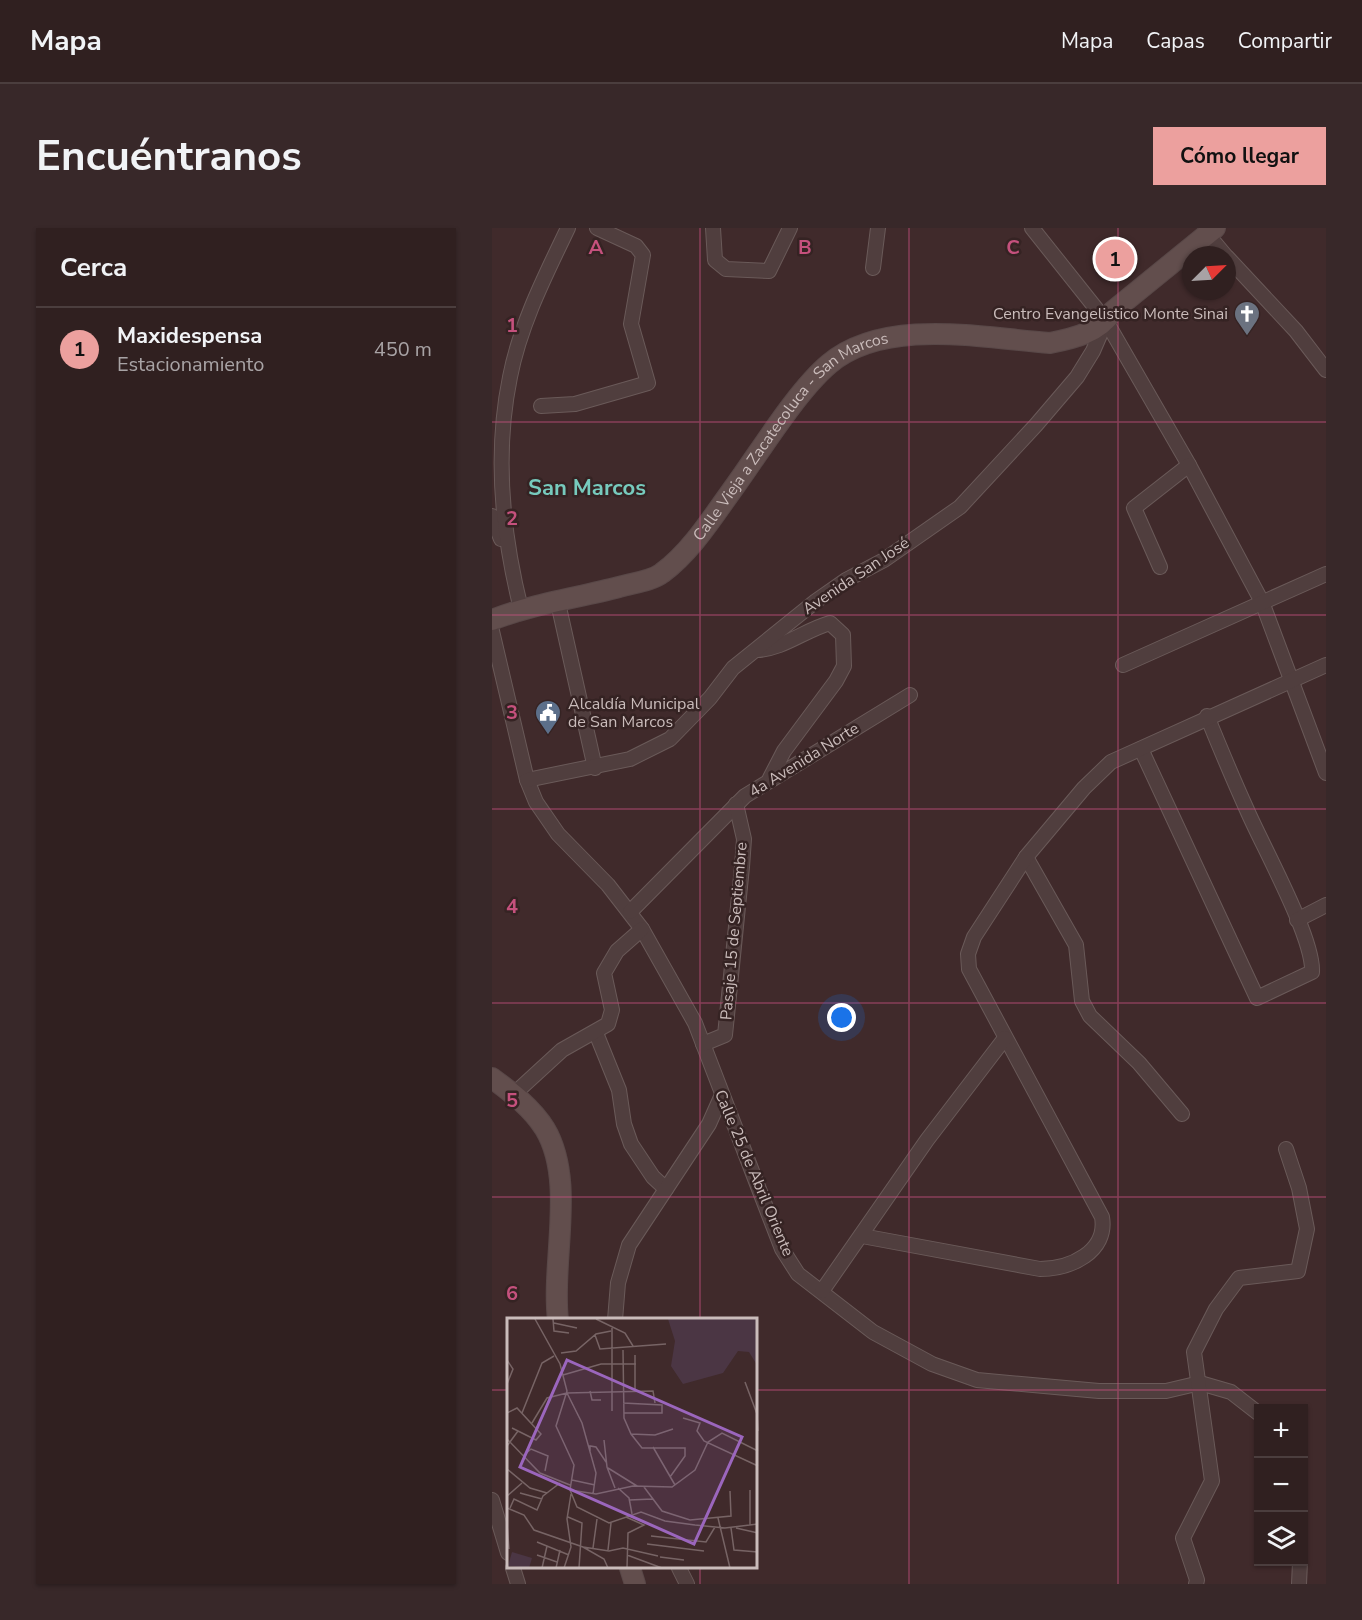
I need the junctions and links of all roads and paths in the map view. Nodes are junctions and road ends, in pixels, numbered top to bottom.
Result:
1 (568, 228) edge
2 (597, 228) edge
3 (713, 228) edge
4 (790, 228) edge
5 (878, 228) edge
6 (1032, 228) edge
7 (1233, 228) edge
8 (1219, 246) edge
9 (873, 268) dead end
10 (1236, 268) edge
11 (1182, 269) edge
12 (1182, 270) edge
13 (1106, 321) junction
14 (1326, 370) edge
15 (541, 406) dead end
16 (1189, 465) junction
17 (492, 516) edge
18 (508, 558) junction
19 (1160, 567) dead end
20 (1326, 574) edge
21 (1263, 602) junction
22 (558, 603) junction
23 (521, 609) junction
24 (492, 620) edge
25 (492, 632) edge
26 (757, 650) junction
27 (1122, 665) dead end
28 (1326, 665) edge
29 (1292, 680) junction
30 (910, 695) dead end
31 (1207, 716) junction
32 (1141, 749) junction
33 (1322, 754) edge
34 (595, 768) junction
35 (1326, 773) edge
36 (769, 779) junction
37 (527, 780) junction
38 (736, 804) junction
39 (1026, 857) junction
40 (1326, 905) edge
41 (630, 912) junction
42 (1297, 920) junction
43 (642, 929) junction
44 (596, 1033) junction
45 (1005, 1038) junction
46 (703, 1044) junction
47 (492, 1078) edge
48 (514, 1094) junction
49 (721, 1097) junction
50 (1182, 1114) dead end
51 (1286, 1149) dead end
52 (666, 1189) junction
53 (862, 1236) junction
54 (822, 1291) junction
55 (558, 1318) edge
56 (615, 1318) edge
57 (1200, 1383) junction
58 (1254, 1410) edge
59 (492, 1500) edge
60 (507, 1550) edge
61 (1300, 1566) edge
62 (513, 1569) edge
63 (630, 1569) edge
64 (680, 1569) edge
65 (518, 1584) edge
66 (635, 1584) edge
67 (687, 1584) edge
68 (1196, 1584) edge
69 (1299, 1584) edge

1 - 18 street
2 - 15 street
3 - 4 street
5 - 9 street
6 - 13 street
7 - 8 main road, Calle Vieja a Zacatecoluca - San Marcos
10 - 14 street
11 - 13 main road, Calle Vieja a Zacatecoluca - San Marcos
12 - 13 main road, Calle Vieja a Zacatecoluca - San Marcos
13 - 16 street
13 - 22 main road, Calle Vieja a Zacatecoluca - San Marcos
13 - 26 street, Avenida San José
16 - 19 street
16 - 21 street
17 - 18 street
18 - 23 street
20 - 21 street
21 - 27 street
21 - 29 street
22 - 23 main road, Calle Vieja a Zacatecoluca - San Marcos
22 - 34 street
23 - 24 main road, Calle Vieja a Zacatecoluca - San Marcos
25 - 37 street, Calle 25 de Abril Oriente
26 - 34 street, Avenida San José
26 - 36 street
28 - 29 street
29 - 31 street
29 - 33 street
30 - 36 street, 4a Avenida Norte
31 - 32 street
31 - 42 street
32 - 39 street
32 - 42 street
33 - 35 street
34 - 37 street, Avenida San José
36 - 38 street, 4a Avenida Norte
37 - 41 street, Calle 25 de Abril Oriente
38 - 41 street, 4a Avenida Norte
38 - 46 street, Pasaje 15 de Septiembre
39 - 45 street
39 - 50 street
40 - 42 street
41 - 43 street, Calle 25 de Abril Oriente
43 - 44 street
43 - 46 street, Calle 25 de Abril Oriente
44 - 48 street
44 - 52 street
45 - 53 street
45 - 53 street
46 - 49 street, Calle 25 de Abril Oriente
47 - 48 main road
48 - 55 main road
49 - 52 street
49 - 54 street, Calle 25 de Abril Oriente
51 - 57 street
52 - 56 street
53 - 54 street
54 - 57 street, Calle 25 de Abril Oriente
57 - 58 street, Calle 25 de Abril Oriente
57 - 68 street
59 - 60 street
61 - 69 street
62 - 65 street
63 - 66 main road
64 - 67 street

